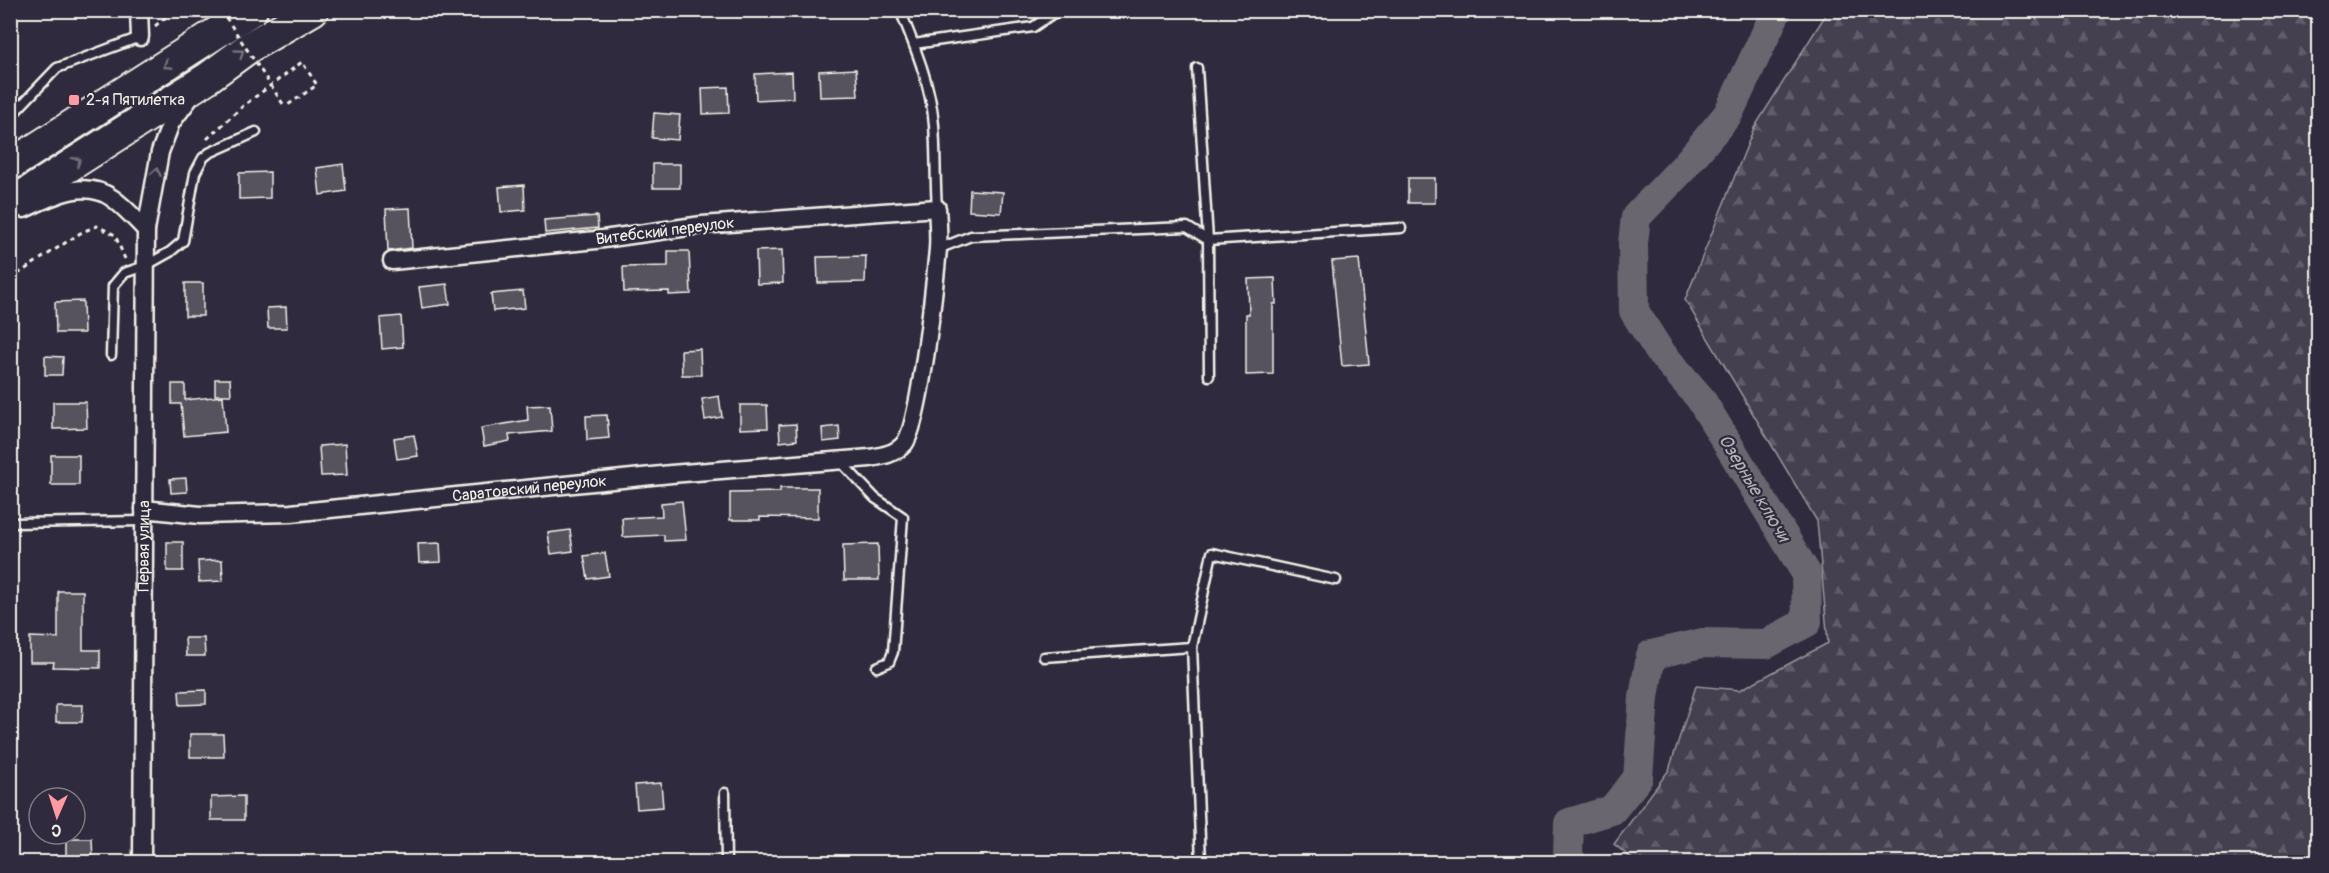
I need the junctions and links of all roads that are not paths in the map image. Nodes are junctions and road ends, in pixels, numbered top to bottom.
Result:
1 (139, 10) edge
2 (252, 10) edge
3 (313, 10) edge
4 (900, 10) edge
5 (1058, 10) edge
6 (140, 37) joint
7 (914, 44) junction
8 (1197, 68) dead end
9 (206, 79) junction
10 (10, 117) edge
11 (256, 132) dead end
12 (10, 165) edge
13 (10, 204) edge
14 (937, 208) junction
15 (10, 215) edge
16 (1401, 228) dead end
17 (146, 230) junction
18 (1208, 240) junction
19 (938, 249) junction
20 (393, 261) dead end
21 (145, 266) junction
22 (111, 355) dead end
23 (1209, 376) dead end
24 (838, 459) junction
25 (144, 515) junction
26 (13, 523) dead end
27 (1336, 580) dead end
28 (1192, 647) junction
29 (1044, 657) dead end
30 (877, 667) dead end
31 (725, 793) dead end
32 (142, 862) edge
33 (726, 862) edge
34 (1201, 862) edge

1 - 6 street
2 -> 12 highway
9 -> 3 highway
4 - 7 lane
5 - 7 lane
6 - 10 lane
7 - 14 lane
8 - 18 lane
13 -> 9 highway
17 -> 9 street, Первая улица
11 - 21 lane
14 - 19 street
14 - 20 street, Витебский переулок
15 - 17 street
16 - 18 lane
17 - 21 street, Первая улица
18 - 19 lane
18 - 23 lane
19 - 24 street, Саратовский переулок
21 - 22 lane
21 - 25 street, Первая улица
24 - 25 street, Саратовский переулок
24 - 30 lane
25 - 26 lane
25 - 32 street, Первая улица
27 - 28 lane
28 - 29 lane
28 - 34 lane
31 - 33 lane

